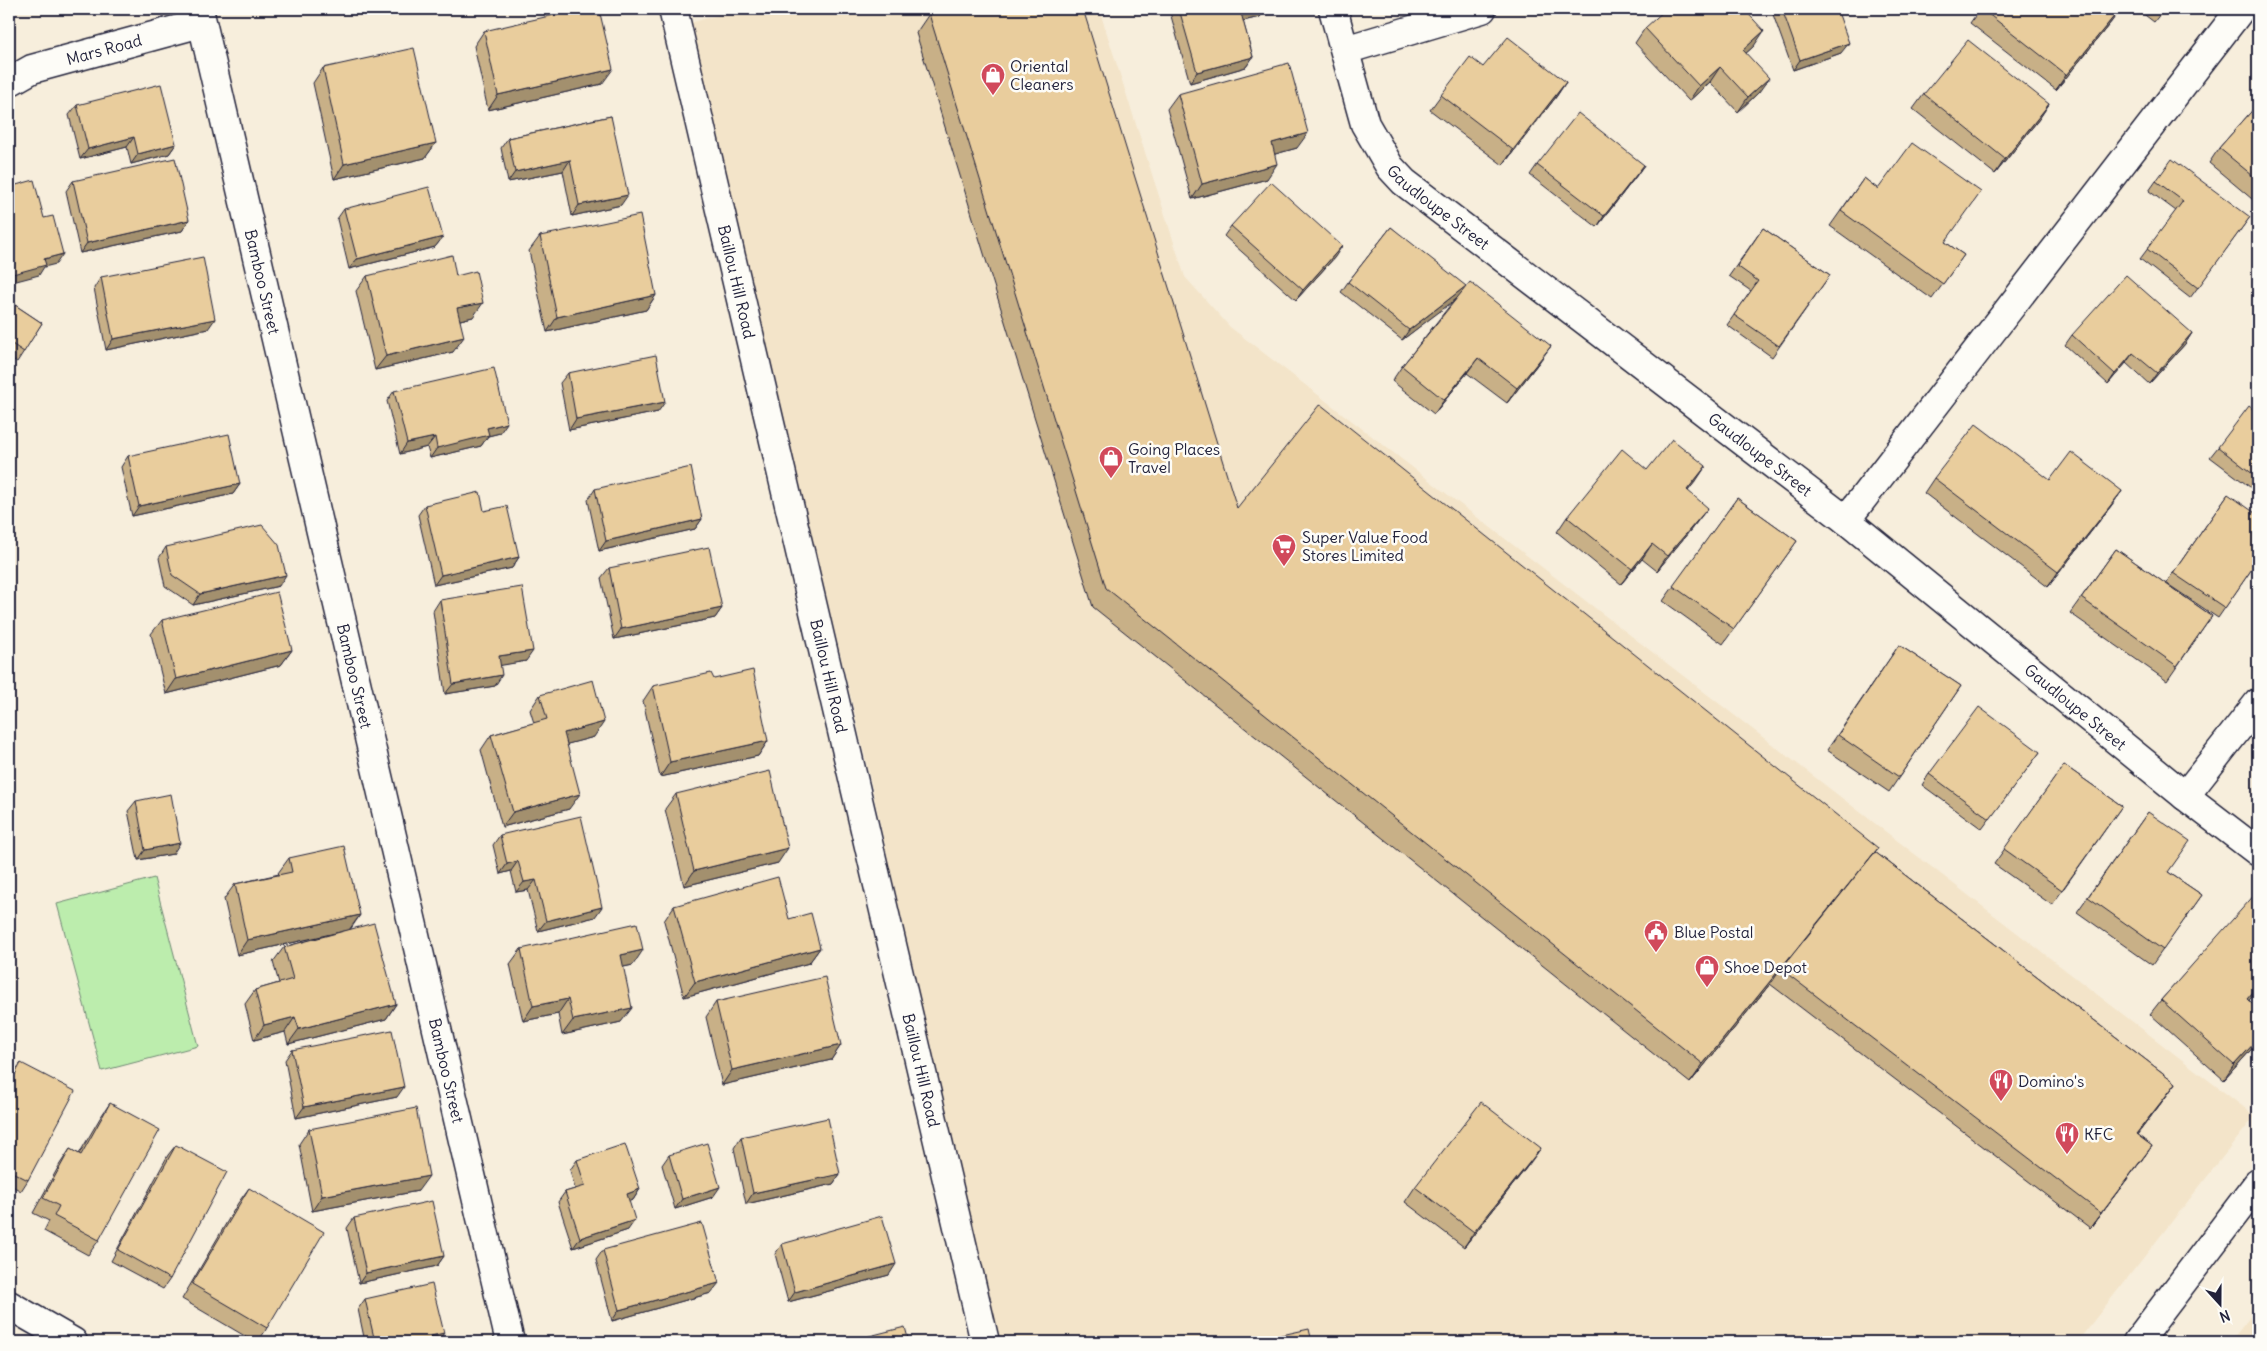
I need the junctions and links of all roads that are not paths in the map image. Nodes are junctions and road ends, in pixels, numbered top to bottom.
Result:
1 (673, 9) edge
2 (1333, 9) edge
3 (1482, 9) edge
4 (2241, 9) edge
5 (200, 16) edge
6 (1345, 50) junction
7 (9, 82) edge
8 (1846, 520) junction
9 (2258, 702) edge
10 (2185, 796) junction
11 (2258, 852) edge
12 (2258, 1183) edge
13 (9, 1305) edge
14 (73, 1342) edge
15 (510, 1342) edge
16 (985, 1342) edge
17 (2138, 1342) edge

1 - 16 street, Baillou Hill Road
2 - 6 street, Gaudloupe Street
3 - 6 street
4 - 8 street
5 - 7 street, Mars Road
5 - 15 street, Bamboo Street
6 - 8 street, Gaudloupe Street
8 - 10 street, Gaudloupe Street
9 - 10 street
10 - 11 street, Gaudloupe Street
12 - 17 street
13 - 14 street

